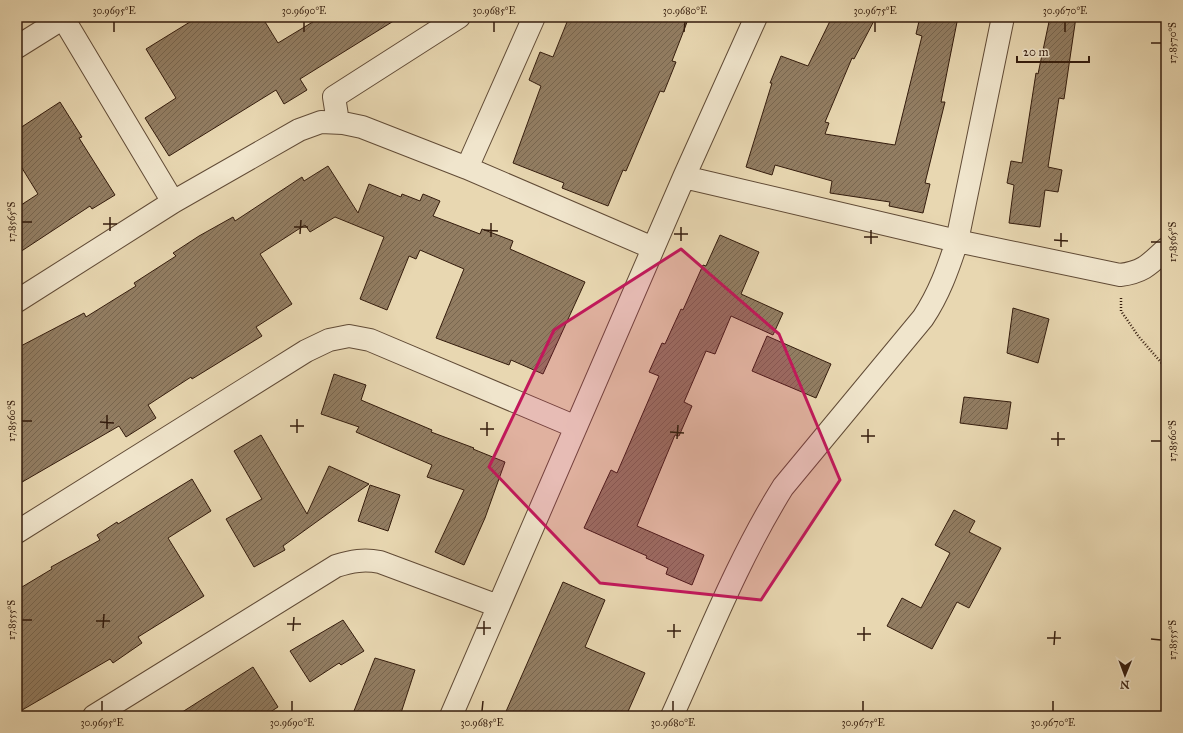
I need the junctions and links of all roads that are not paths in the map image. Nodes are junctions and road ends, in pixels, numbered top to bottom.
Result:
1 (64, 17) edge
2 (459, 17) edge
3 (534, 17) edge
4 (756, 17) edge
5 (1002, 17) edge
6 (17, 47) edge
7 (338, 122) junction
8 (468, 168) junction
9 (684, 177) junction
10 (173, 202) junction
11 (957, 241) junction
12 (653, 248) junction
13 (1166, 249) edge
14 (17, 301) edge
15 (576, 427) junction
16 (17, 532) edge
17 (498, 606) junction
18 (94, 716) edge
19 (451, 716) edge
20 (672, 716) edge

1 - 6 street
1 - 10 street
2 - 7 street
3 - 8 street
4 - 9 street
5 - 11 street
7 - 8 street
7 - 10 street
8 - 12 street
9 - 11 street
9 - 12 street
10 - 14 street
11 - 13 street
11 - 20 street
12 - 15 street
15 - 16 street
15 - 17 street
17 - 18 street
17 - 19 street

